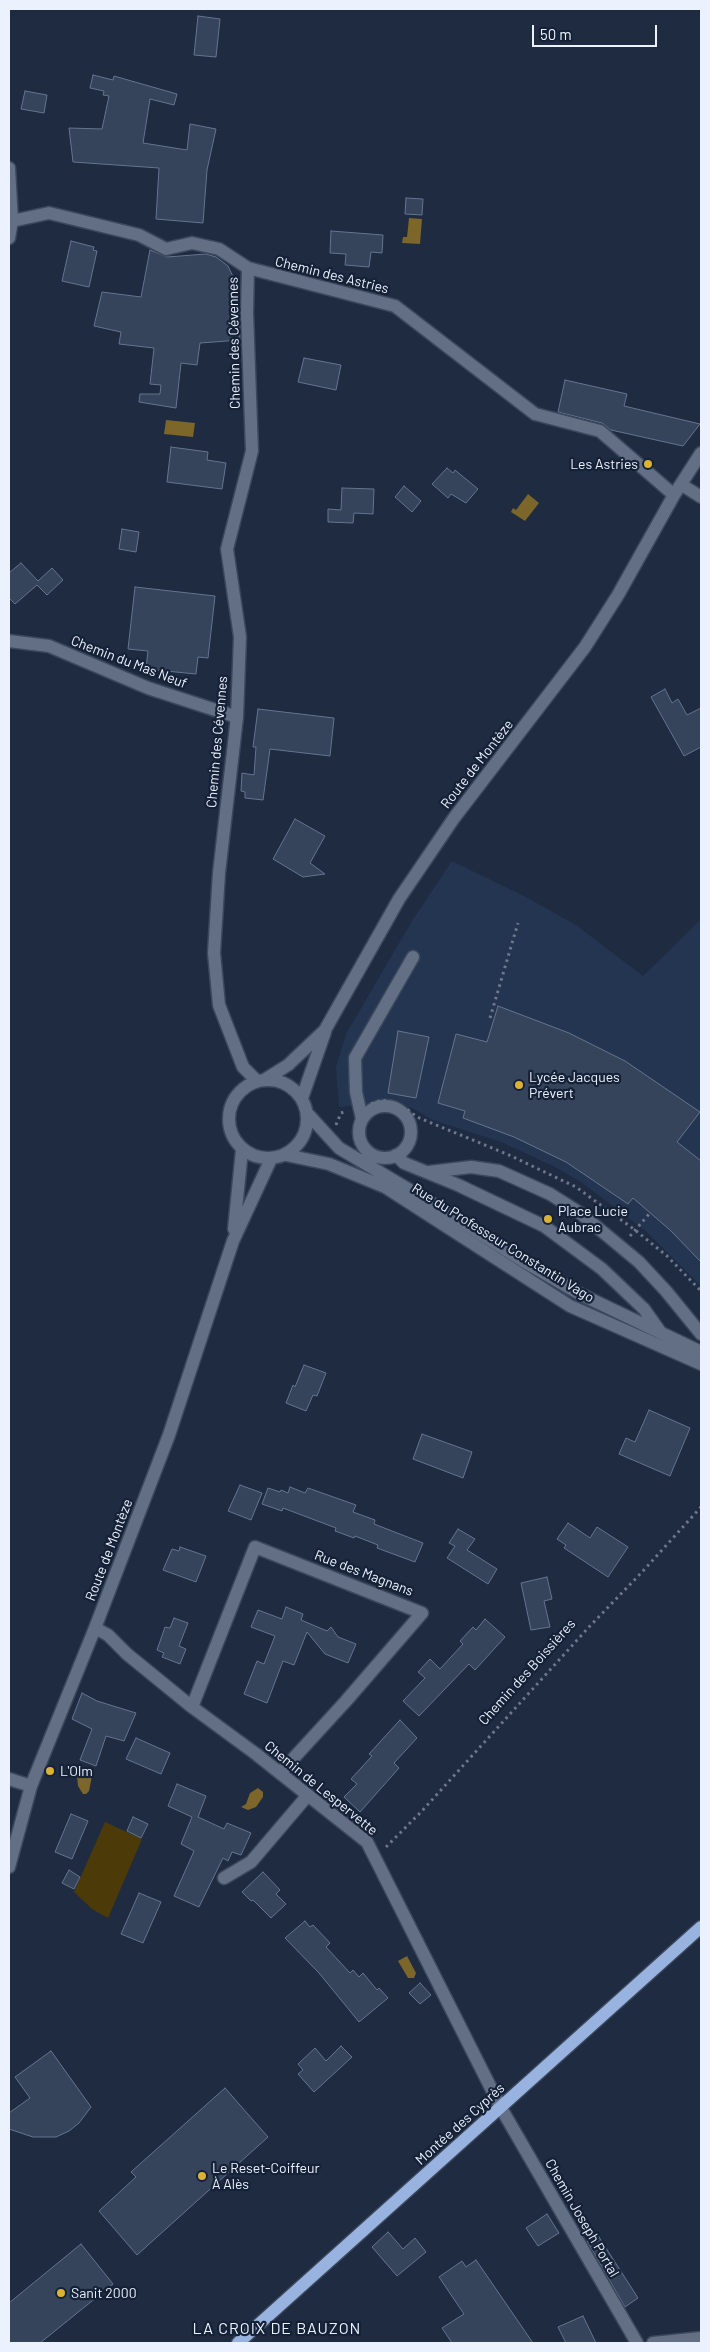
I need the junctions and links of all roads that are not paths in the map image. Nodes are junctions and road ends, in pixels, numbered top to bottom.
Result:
1 (9, 168) edge
2 (12, 221) junction
3 (9, 238) edge
4 (248, 268) junction
5 (701, 453) edge
6 (678, 490) junction
7 (701, 497) edge
8 (9, 641) edge
9 (237, 717) junction
10 (412, 957) dead end
11 (325, 1030) junction
12 (243, 1067) junction
13 (261, 1080) junction
14 (242, 1089) junction
15 (302, 1098) junction
16 (307, 1113) junction
17 (362, 1119) junction
18 (339, 1148) junction
19 (365, 1148) junction
20 (242, 1150) junction
21 (286, 1155) junction
22 (396, 1155) junction
23 (271, 1159) junction
24 (429, 1172) junction
25 (233, 1241) junction
26 (661, 1333) junction
27 (701, 1334) edge
28 (701, 1352) edge
29 (701, 1364) edge
30 (95, 1628) junction
31 (192, 1708) junction
32 (280, 1773) junction
33 (9, 1779) edge
34 (31, 1786) junction
35 (308, 1794) junction
36 (9, 1867) edge
37 (224, 1878) dead end
38 (701, 1927) edge
39 (501, 2108) junction
40 (701, 2338) edge
41 (238, 2343) edge
42 (637, 2343) edge
43 (653, 2343) edge

1 - 2 street
2 - 3 street
2 - 4 street, Chemin des Astries
4 - 6 street, Chemin des Astries
4 - 9 street, Chemin des Cévennes
5 - 6 street, Route de Montèze
6 - 7 street
6 - 11 street, Route de Montèze
8 - 9 street, Chemin du Mas Neuf
9 - 12 street, Chemin des Cévennes
10 - 17 street
11 - 13 street, Route de Montèze
11 - 15 street
12 - 13 street, Chemin des Cévennes
12 - 14 street, Chemin des Cévennes
13 - 14 street
13 - 15 street
14 - 20 street
15 - 16 street
16 - 18 street, Rue du Professeur Constantin Vago
16 - 21 street
17 - 19 street
17 - 22 street
18 - 19 street
18 - 26 street, Rue du Professeur Constantin Vago
19 - 22 street
20 - 23 street
20 - 25 street, Route de Montèze
21 - 23 street
21 - 29 street, Rue du Professeur Constantin Vago
22 - 24 street
23 - 25 street, Route de Montèze
24 - 26 street
24 - 27 street
25 - 30 street, Route de Montèze
26 - 28 street, Rue du Professeur Constantin Vago
30 - 31 street, Chemin de Lespervette
30 - 34 street, Route de Montèze
31 - 32 street, Chemin de Lespervette
31 - 32 street, Rue des Magnans
32 - 35 street, Chemin de Lespervette
33 - 34 street
34 - 36 street, Route de Montèze
35 - 37 street
35 - 39 street, Chemin de Lespervette
38 - 39 main road, Montée des Cyprès
39 - 41 main road, Montée des Cyprès
39 - 42 street, Chemin Joseph Portal
40 - 43 street

